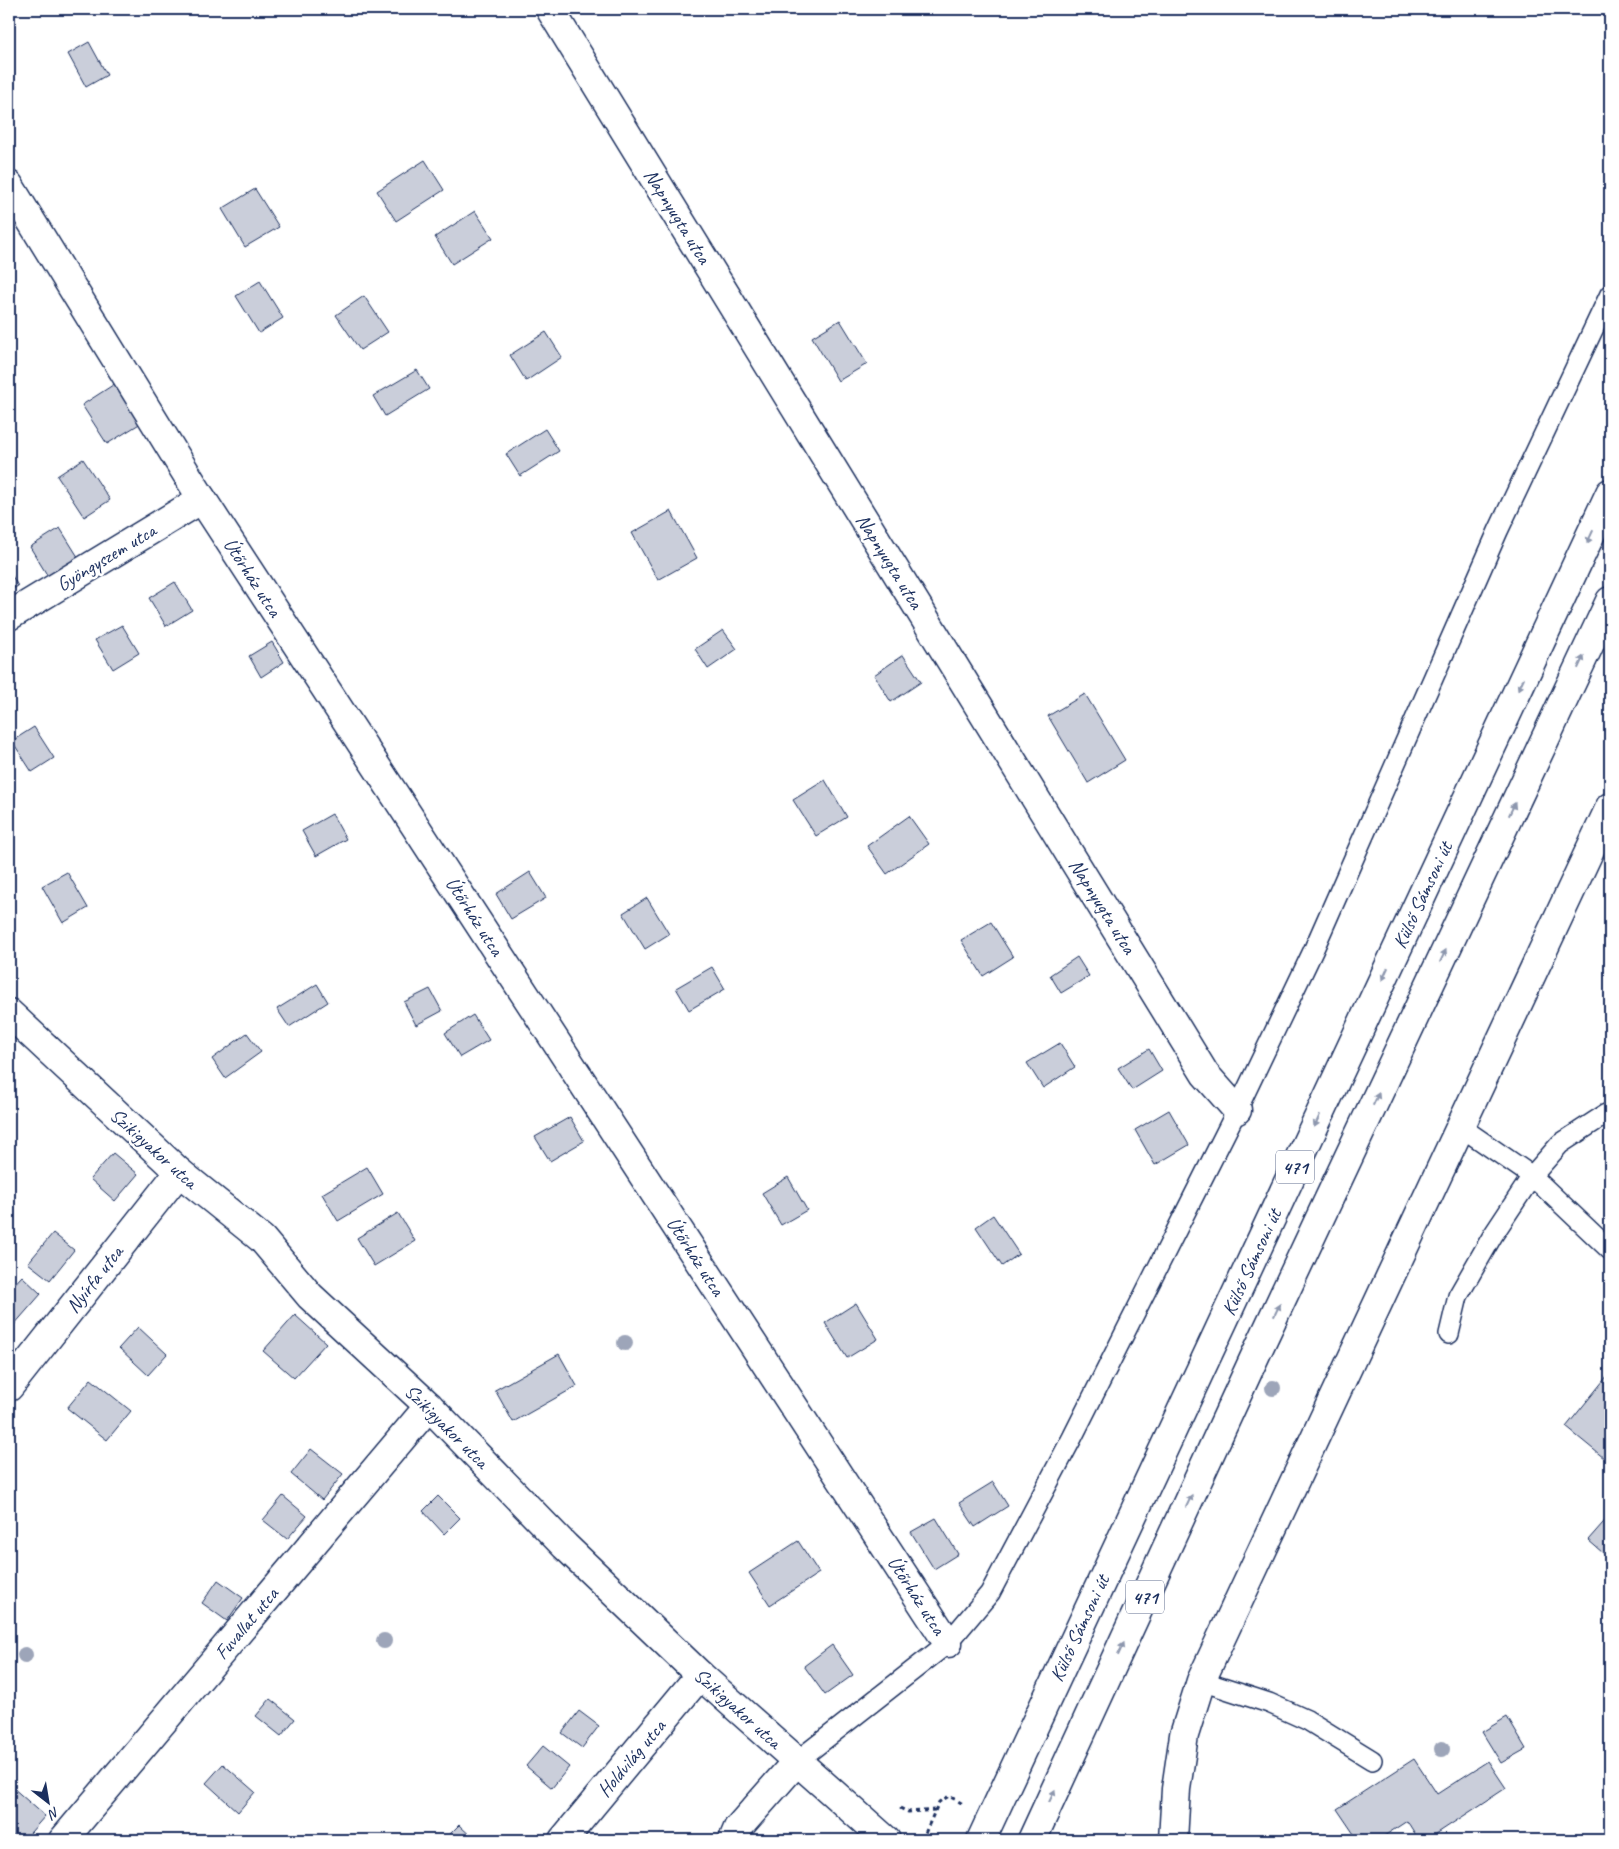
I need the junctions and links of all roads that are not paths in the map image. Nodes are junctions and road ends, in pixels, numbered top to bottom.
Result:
1 (550, 9) edge
2 (9, 185) edge
3 (1610, 294) edge
4 (1610, 493) edge
5 (202, 499) junction
6 (1610, 601) edge
7 (9, 616) edge
8 (1610, 807) edge
9 (9, 1013) edge
10 (1237, 1110) junction
11 (1606, 1114) dead end
12 (1460, 1127) junction
13 (178, 1172) junction
14 (1532, 1176) junction
15 (1610, 1250) edge
16 (1449, 1334) dead end
17 (9, 1387) edge
18 (429, 1406) junction
19 (948, 1643) junction
20 (700, 1675) junction
21 (1201, 1681) junction
22 (1372, 1760) dead end
23 (797, 1761) junction
24 (63, 1840) edge
25 (563, 1840) edge
26 (734, 1840) edge
27 (886, 1840) edge
28 (981, 1840) edge
29 (1032, 1840) edge
30 (1173, 1840) edge

1 - 10 street, Napnyugta utca
2 - 5 street, Útőrház utca
3 - 10 lane
4 -> 28 street, Külső Sámsoni út / 471
5 - 7 street, Gyöngyszem utca
5 - 19 street, Útőrház utca
29 -> 6 street, 471
8 - 12 street
9 - 13 street, Szikigyakor utca
10 - 19 lane
11 - 14 lane
12 - 14 lane
12 - 21 street
13 - 17 street, Nyírfa utca
13 - 18 street, Szikigyakor utca
14 - 15 lane
14 - 16 lane
18 - 20 street, Szikigyakor utca
18 - 24 street, Fuvallat utca
19 - 23 lane
20 - 23 street, Szikigyakor utca
20 - 25 street, Holdvilág utca
21 - 22 lane
21 - 30 street
23 - 26 street
23 - 27 street, Szikigyakor utca

